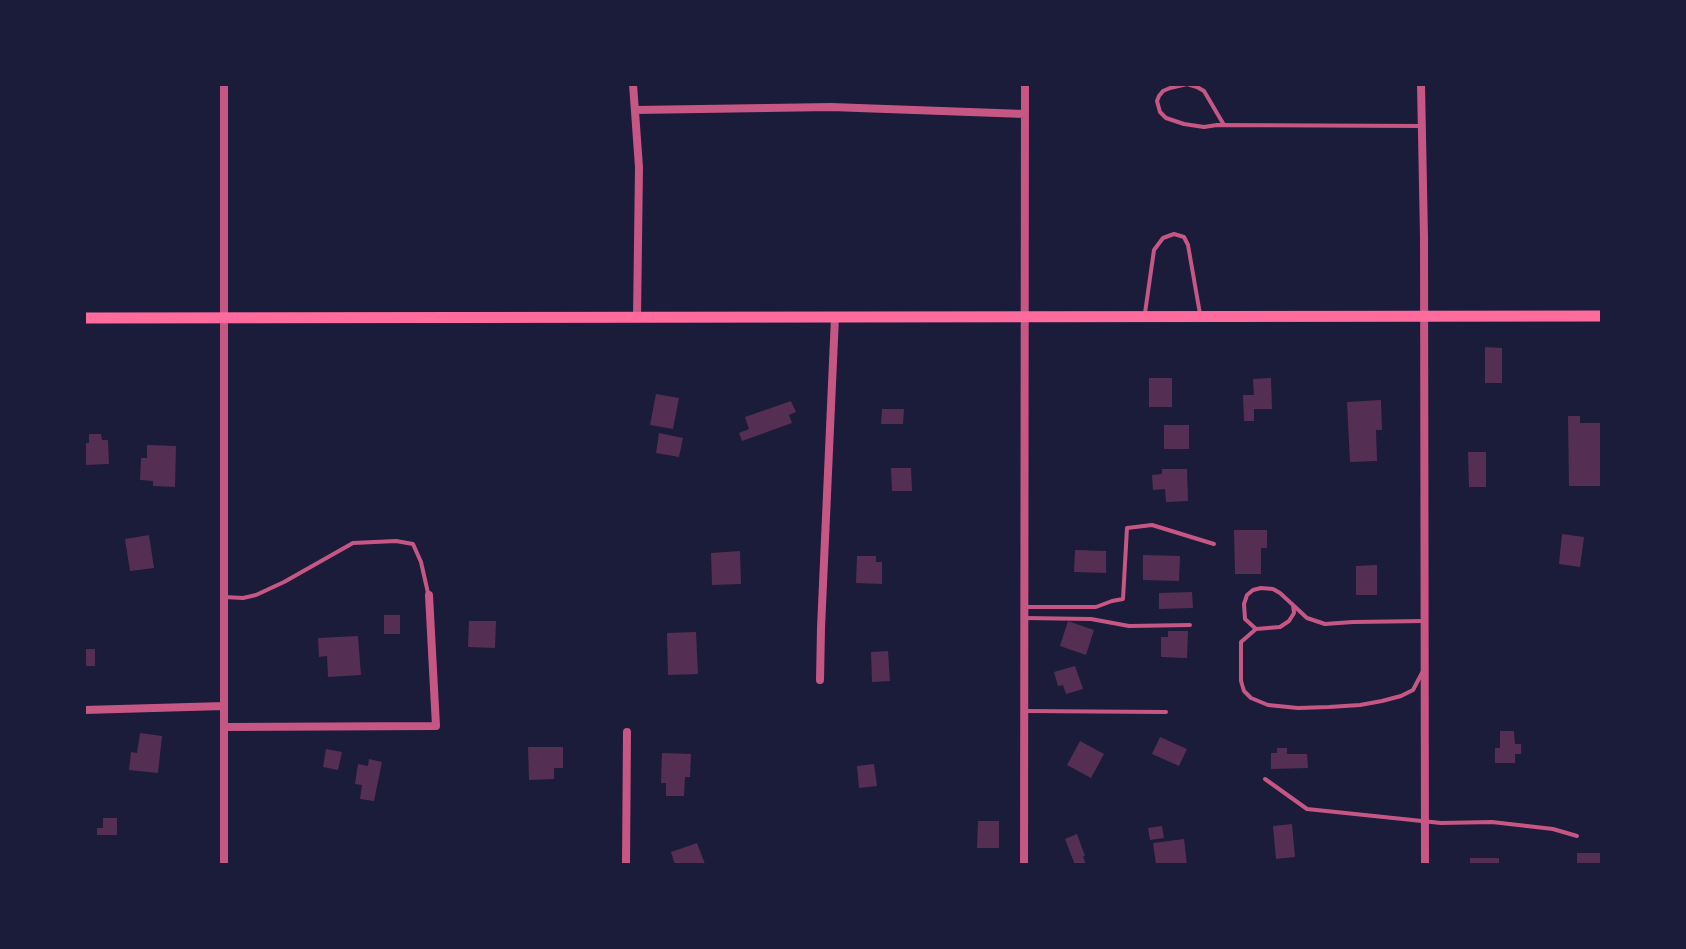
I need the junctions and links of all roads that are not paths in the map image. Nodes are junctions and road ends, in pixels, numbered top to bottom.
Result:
1 (224, 84) edge
2 (633, 84) edge
3 (1025, 84) edge
4 (1421, 84) edge
5 (635, 110) junction
6 (1025, 114) junction
7 (1224, 125) junction
8 (1422, 126) junction
9 (1424, 316) junction
10 (1602, 316) edge
11 (835, 317) junction
12 (1025, 317) junction
13 (1144, 317) junction
14 (1200, 317) junction
15 (84, 318) edge
16 (224, 318) junction
17 (637, 318) junction
18 (1214, 544) dead end
19 (429, 595) joint
20 (224, 597) junction
21 (1293, 605) junction
22 (1025, 607) junction
23 (1025, 618) junction
24 (1424, 621) junction
25 (1190, 625) dead end
26 (1256, 629) junction
27 (1424, 669) junction
28 (820, 680) dead end
29 (224, 706) junction
30 (84, 710) edge
31 (1024, 711) junction
32 (1166, 712) dead end
33 (224, 727) junction
34 (627, 732) dead end
35 (1265, 779) dead end
36 (1425, 820) junction
37 (1577, 836) dead end
38 (224, 865) edge
39 (626, 865) edge
40 (1024, 865) edge
41 (1425, 865) edge

1 - 16 street
2 - 5 street
3 - 6 street
4 - 8 street
5 - 6 street
5 - 17 street
6 - 12 street
7 - 7 lane
7 - 8 lane
8 - 9 street
9 - 10 main road
9 - 14 main road
9 - 24 street
11 - 12 main road
11 - 17 main road
11 - 28 street
12 - 13 main road
12 - 22 street
13 - 14 main road
13 - 14 lane
15 - 16 main road
16 - 17 main road
16 - 20 street
18 - 22 lane
19 - 20 lane
19 - 33 street
20 - 29 street
21 - 24 lane
21 - 26 lane
21 - 26 lane
22 - 23 street
23 - 25 lane
23 - 31 street
24 - 27 street
26 - 27 lane
27 - 36 street
29 - 30 street
29 - 33 street
31 - 32 lane
31 - 40 street
33 - 38 street
34 - 39 street
35 - 36 lane
36 - 37 lane
36 - 41 street

